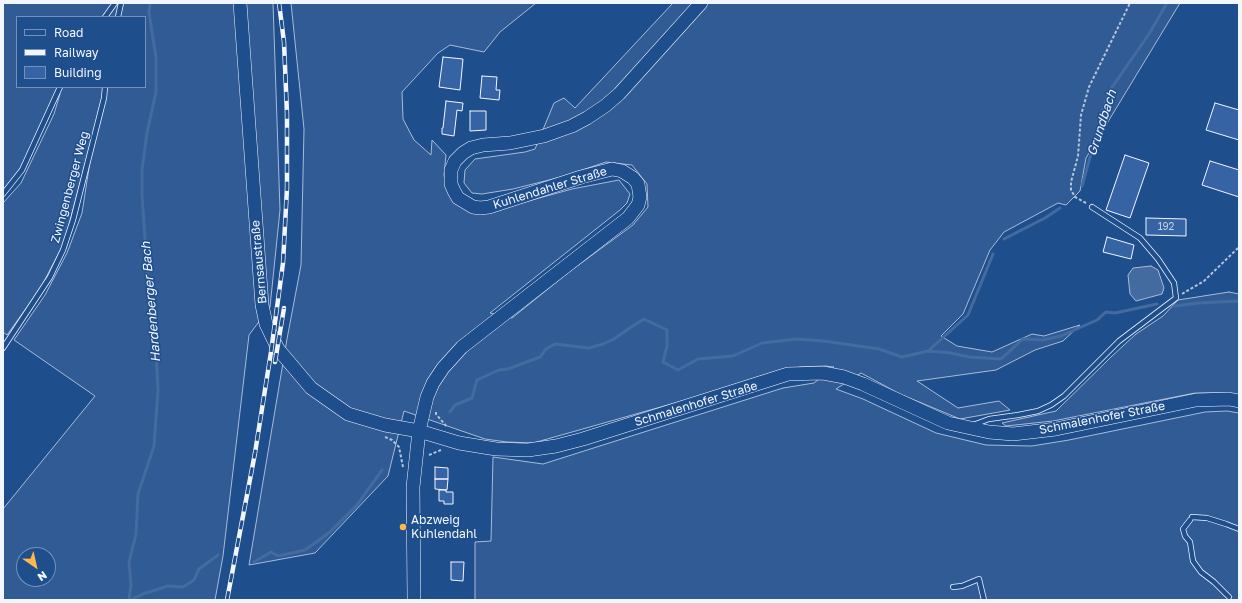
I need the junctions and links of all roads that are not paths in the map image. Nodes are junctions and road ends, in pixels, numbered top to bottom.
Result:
1 (115, 3) edge
2 (121, 3) edge
3 (240, 3) edge
4 (701, 3) edge
5 (106, 16) edge
6 (118, 16) edge
7 (60, 88) edge
8 (105, 88) edge
9 (3, 194) edge
10 (1092, 207) road end
11 (3, 348) edge
12 (1239, 401) edge
13 (966, 428) junction
14 (419, 431) junction
15 (1239, 529) edge
16 (953, 587) dead end
17 (1229, 597) dead end
18 (414, 600) edge
19 (984, 600) edge

1 - 5 lane
2 - 6 lane
3 - 14 main road, Bernsaustraße
4 - 14 main road, Kuhlendahler Straße
7 - 9 lane
8 - 11 lane, Zwingenberger Weg
10 - 13 lane, Schmalenhofer Straße
12 - 13 main road, Schmalenhofer Straße
13 - 14 main road, Schmalenhofer Straße
14 - 18 main road, Kuhlendahler Straße
15 - 17 lane
16 - 19 lane

